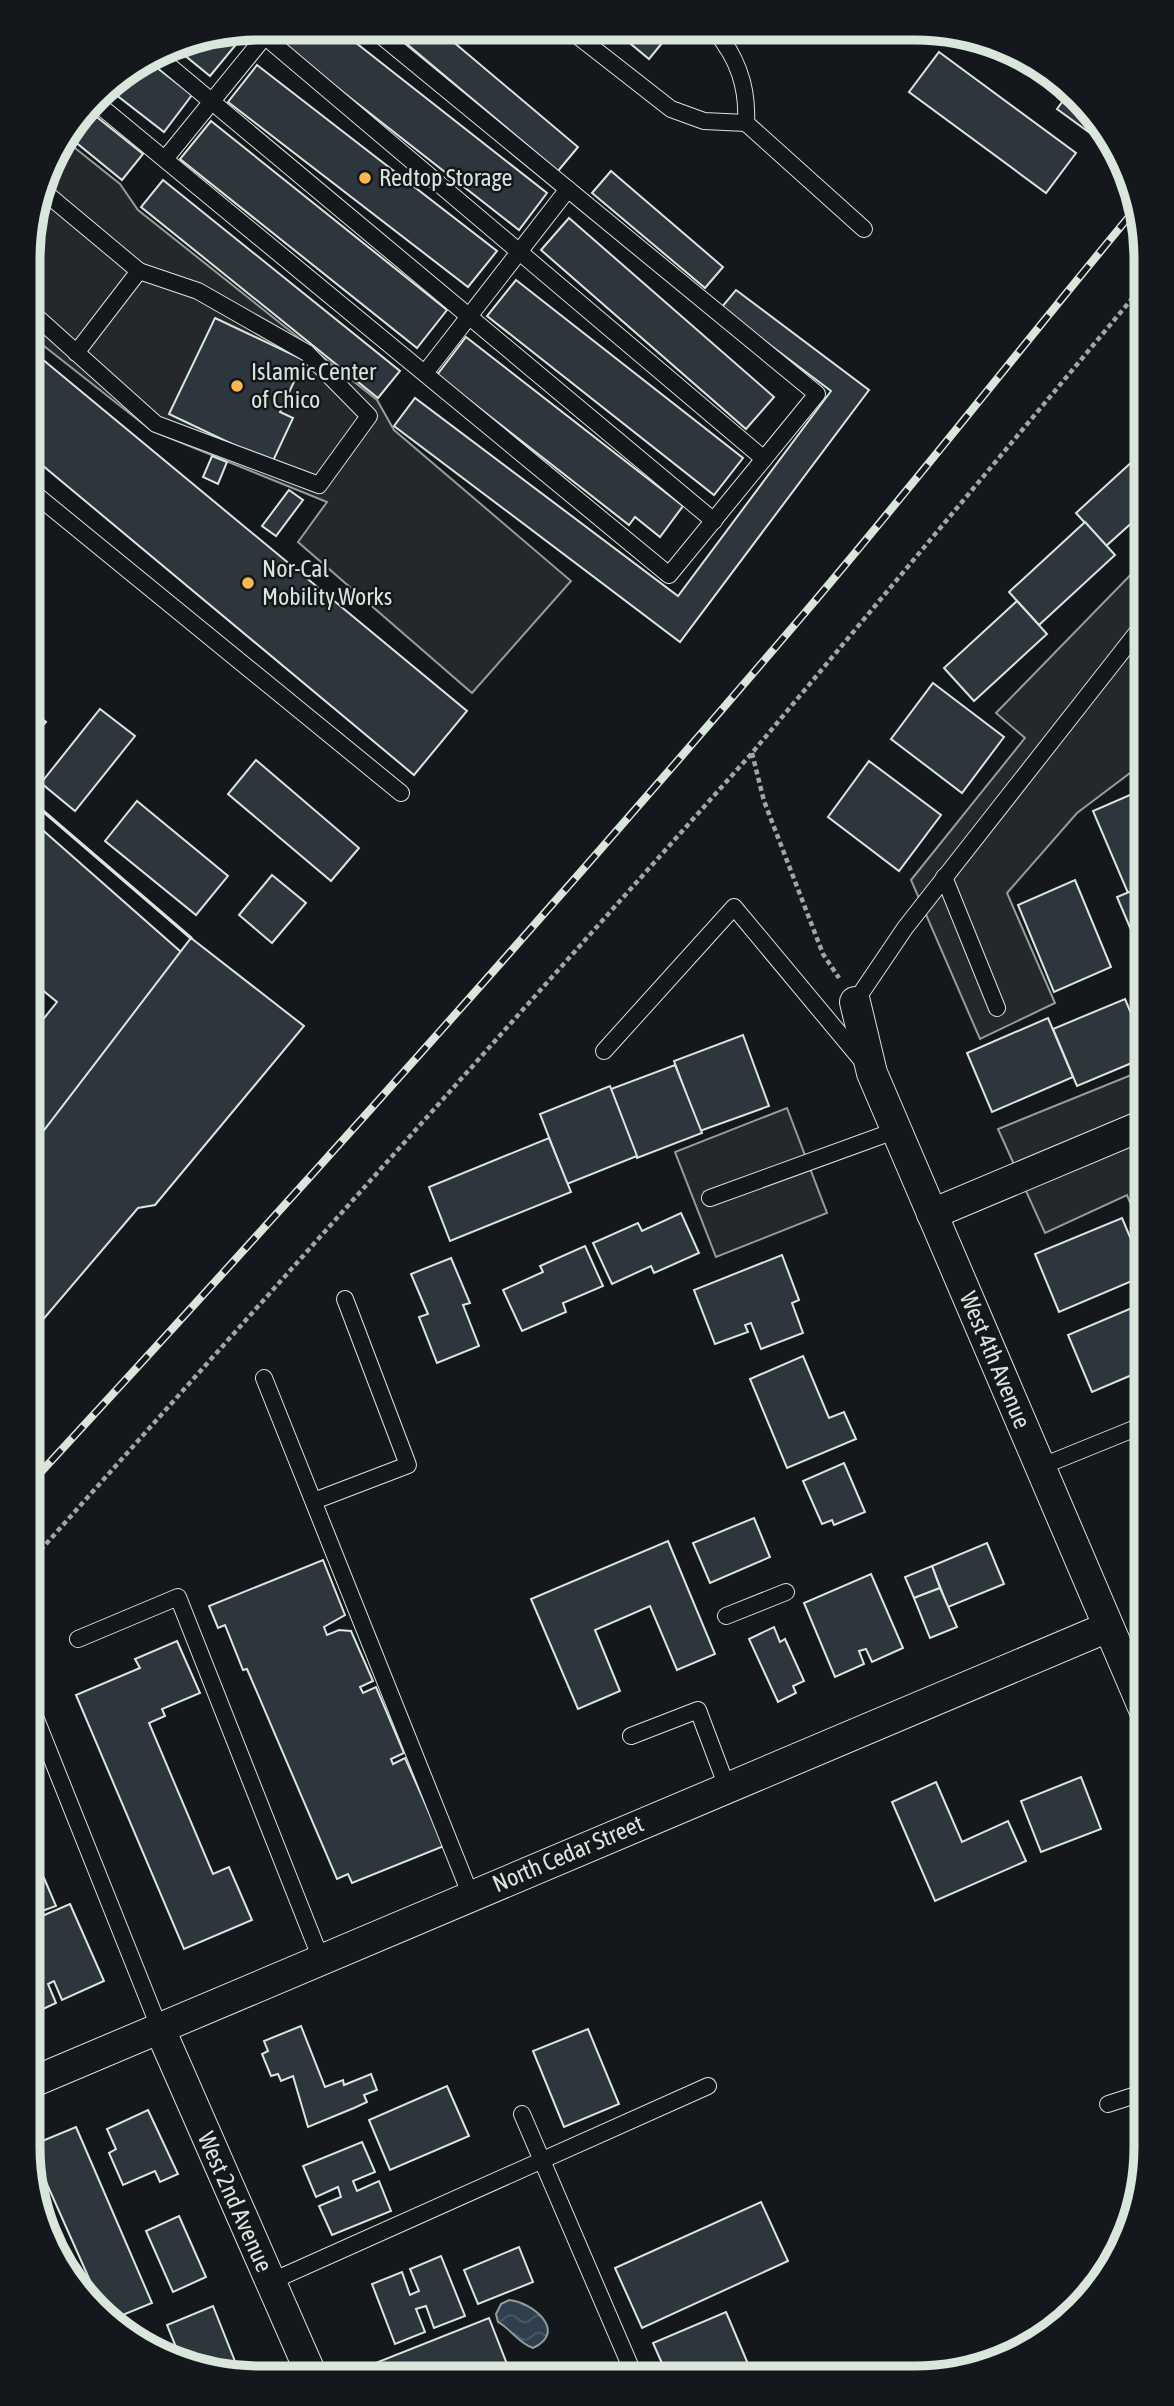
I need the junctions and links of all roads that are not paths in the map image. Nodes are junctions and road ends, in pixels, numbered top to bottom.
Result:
1 (583, 40) edge
2 (722, 40) edge
3 (257, 41) edge
4 (277, 41) edge
5 (387, 41) edge
6 (165, 62) edge
7 (213, 100) junction
8 (101, 107) edge
9 (746, 123) junction
10 (165, 159) junction
11 (568, 189) junction
12 (50, 197) edge
13 (864, 229) dead end
14 (520, 251) junction
15 (139, 271) junction
16 (469, 316) junction
17 (41, 321) edge
18 (76, 353) junction
19 (425, 373) junction
20 (764, 458) junction
21 (41, 499) edge
22 (714, 521) junction
23 (1134, 636) edge
24 (401, 793) dead end
25 (944, 877) junction
26 (855, 1002) joint
27 (997, 1008) dead end
28 (604, 1051) dead end
29 (872, 1073) junction
30 (1134, 1129) edge
31 (897, 1130) junction
32 (710, 1198) dead end
33 (932, 1214) junction
34 (345, 1299) dead end
35 (264, 1378) dead end
36 (1133, 1429) edge
37 (1040, 1467) junction
38 (314, 1501) junction
39 (786, 1592) dead end
40 (726, 1616) dead end
41 (1108, 1627) junction
42 (78, 1639) dead end
43 (1133, 1685) edge
44 (40, 1727) edge
45 (631, 1736) dead end
46 (727, 1787) junction
47 (471, 1896) junction
48 (321, 1959) junction
49 (159, 2027) junction
50 (40, 2079) edge
51 (708, 2086) dead end
52 (1133, 2096) edge
53 (1108, 2104) dead end
54 (522, 2113) dead end
55 (542, 2161) junction
56 (270, 2281) junction
57 (308, 2366) edge
58 (630, 2366) edge

1 - 9 lane
2 - 9 lane
3 - 7 lane
4 - 14 lane
5 - 11 lane
6 - 7 lane
7 - 10 lane
7 - 16 lane
8 - 10 lane
9 - 13 lane
10 - 19 lane
11 - 14 lane
11 - 20 lane
12 - 15 lane
14 - 16 lane
14 - 20 lane
15 - 18 lane
15 - 18 lane
16 - 19 lane
16 - 22 lane
17 - 18 lane
19 - 22 lane
20 - 22 lane
21 - 24 lane
23 - 25 lane
25 - 26 lane
25 - 27 lane
26 - 29 street, West 4th Avenue
28 - 29 lane
29 - 31 street, West 4th Avenue
30 - 33 street
31 - 32 lane
31 - 33 street, West 4th Avenue
33 - 37 street, West 4th Avenue
34 - 38 lane
35 - 38 lane
36 - 37 lane
37 - 41 street, West 4th Avenue
38 - 47 lane
39 - 40 lane
41 - 43 street, West 4th Avenue
41 - 46 street, North Cedar Street
42 - 48 lane
44 - 49 lane
45 - 46 lane
46 - 47 street, North Cedar Street
47 - 48 street, North Cedar Street
48 - 49 street, North Cedar Street
49 - 50 street, North Cedar Street
49 - 56 street, West 2nd Avenue
51 - 55 lane
52 - 53 lane
54 - 55 lane
55 - 56 lane
55 - 58 lane
56 - 57 street, West 2nd Avenue

